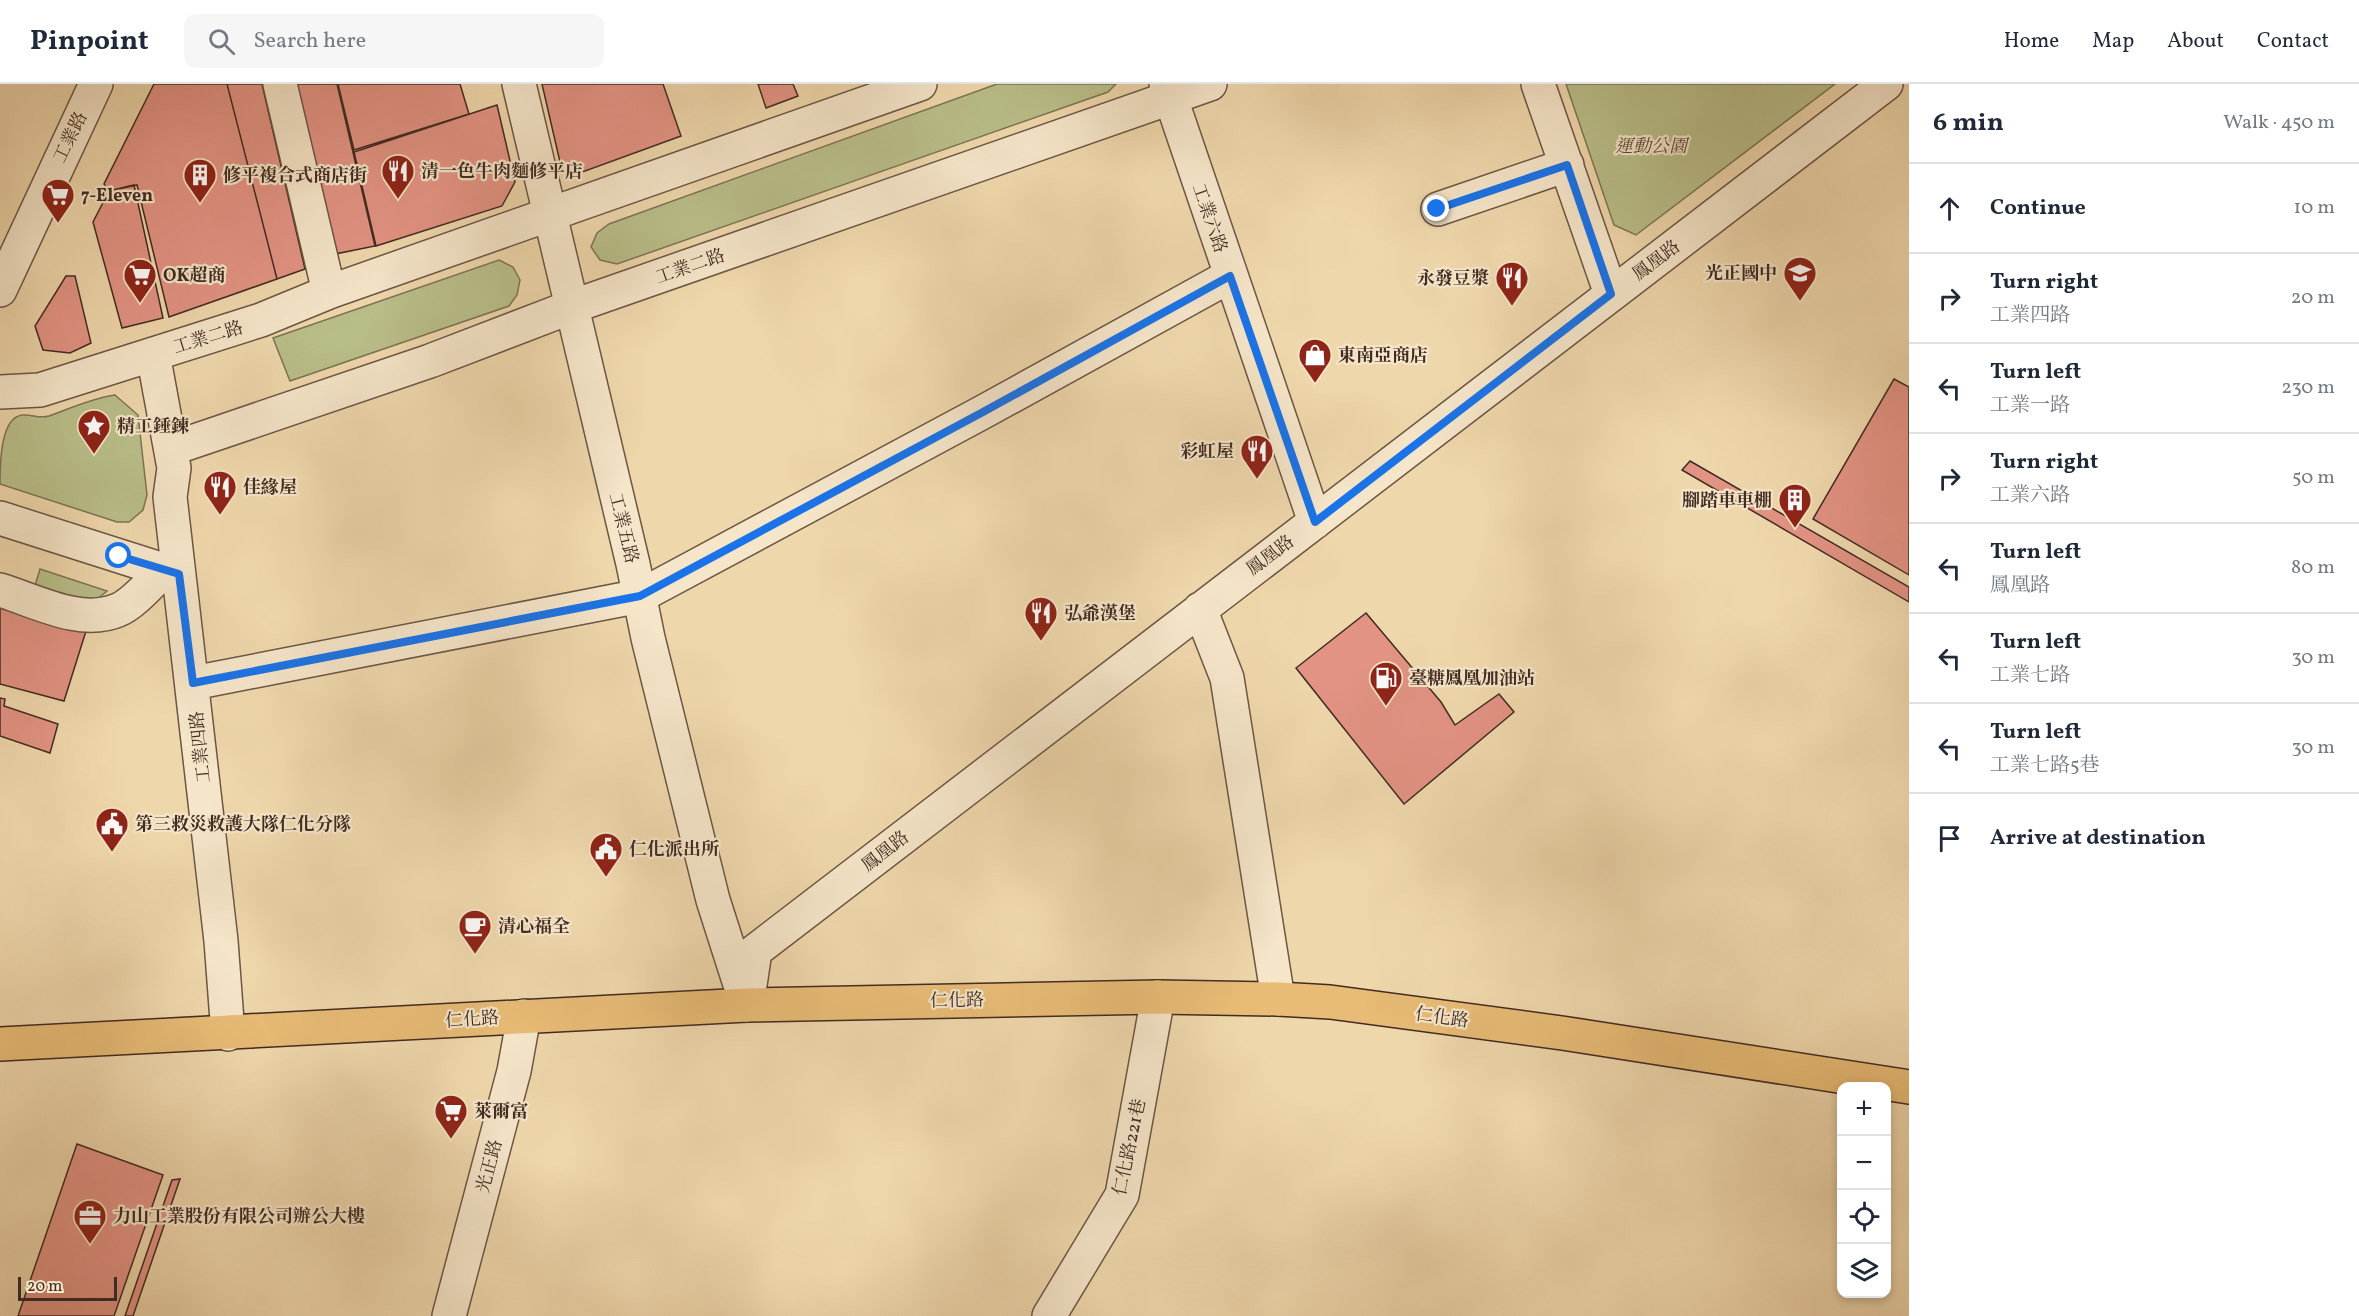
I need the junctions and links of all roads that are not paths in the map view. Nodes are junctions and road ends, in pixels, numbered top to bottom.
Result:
1 (96, 84) edge
2 (280, 84) edge
3 (519, 84) edge
4 (920, 84) edge
5 (1210, 84) edge
6 (1538, 84) edge
7 (1886, 84) edge
8 (1168, 91) edge
9 (1567, 165) junction
10 (1437, 209) dead end
11 (550, 216) junction
12 (1230, 276) junction
13 (0, 290) edge
14 (329, 292) junction
15 (1611, 294) junction
16 (572, 307) junction
17 (153, 354) junction
18 (0, 392) edge
19 (171, 449) junction
20 (0, 518) edge
21 (1315, 522) junction
22 (172, 572) junction
23 (0, 590) edge
24 (640, 596) junction
25 (1200, 609) junction
26 (193, 683) junction
27 (1158, 997) junction
28 (1278, 999) junction
29 (747, 1005) junction
30 (524, 1016) junction
31 (228, 1034) junction
32 (0, 1044) edge
33 (1909, 1087) edge
34 (449, 1316) edge
35 (1049, 1316) edge

1 - 13 street, 工業路
2 - 14 street
3 - 11 street, 工業五路
4 - 11 street, 工業二路
5 - 8 street, 工業二路
6 - 9 street
7 - 15 street, 鳳凰路
8 - 12 street, 工業六路
8 - 16 street, 工業二路
9 - 10 street
9 - 15 street
11 - 14 street, 工業二路
11 - 16 street, 工業五路
12 - 21 street, 工業六路
12 - 24 street
14 - 17 street, 工業二路
15 - 21 street, 鳳凰路
16 - 19 street, 工業二路
16 - 24 street, 工業五路
17 - 18 street, 工業二路
17 - 19 street, 工業四路
19 - 22 street, 工業四路
20 - 22 street
21 - 25 street, 鳳凰路
22 - 23 street
22 - 26 street, 工業四路
24 - 26 street
24 - 29 street, 工業五路
25 - 28 street
25 - 29 street, 鳳凰路
26 - 31 street, 工業四路
27 - 28 main road, 仁化路
27 - 29 main road, 仁化路
27 - 35 street, 仁化路221巷 / 仁化路221巷
28 - 33 main road, 仁化路
29 - 30 main road, 仁化路
30 - 31 main road, 仁化路
30 - 34 street, 光正路
31 - 32 main road, 仁化路

